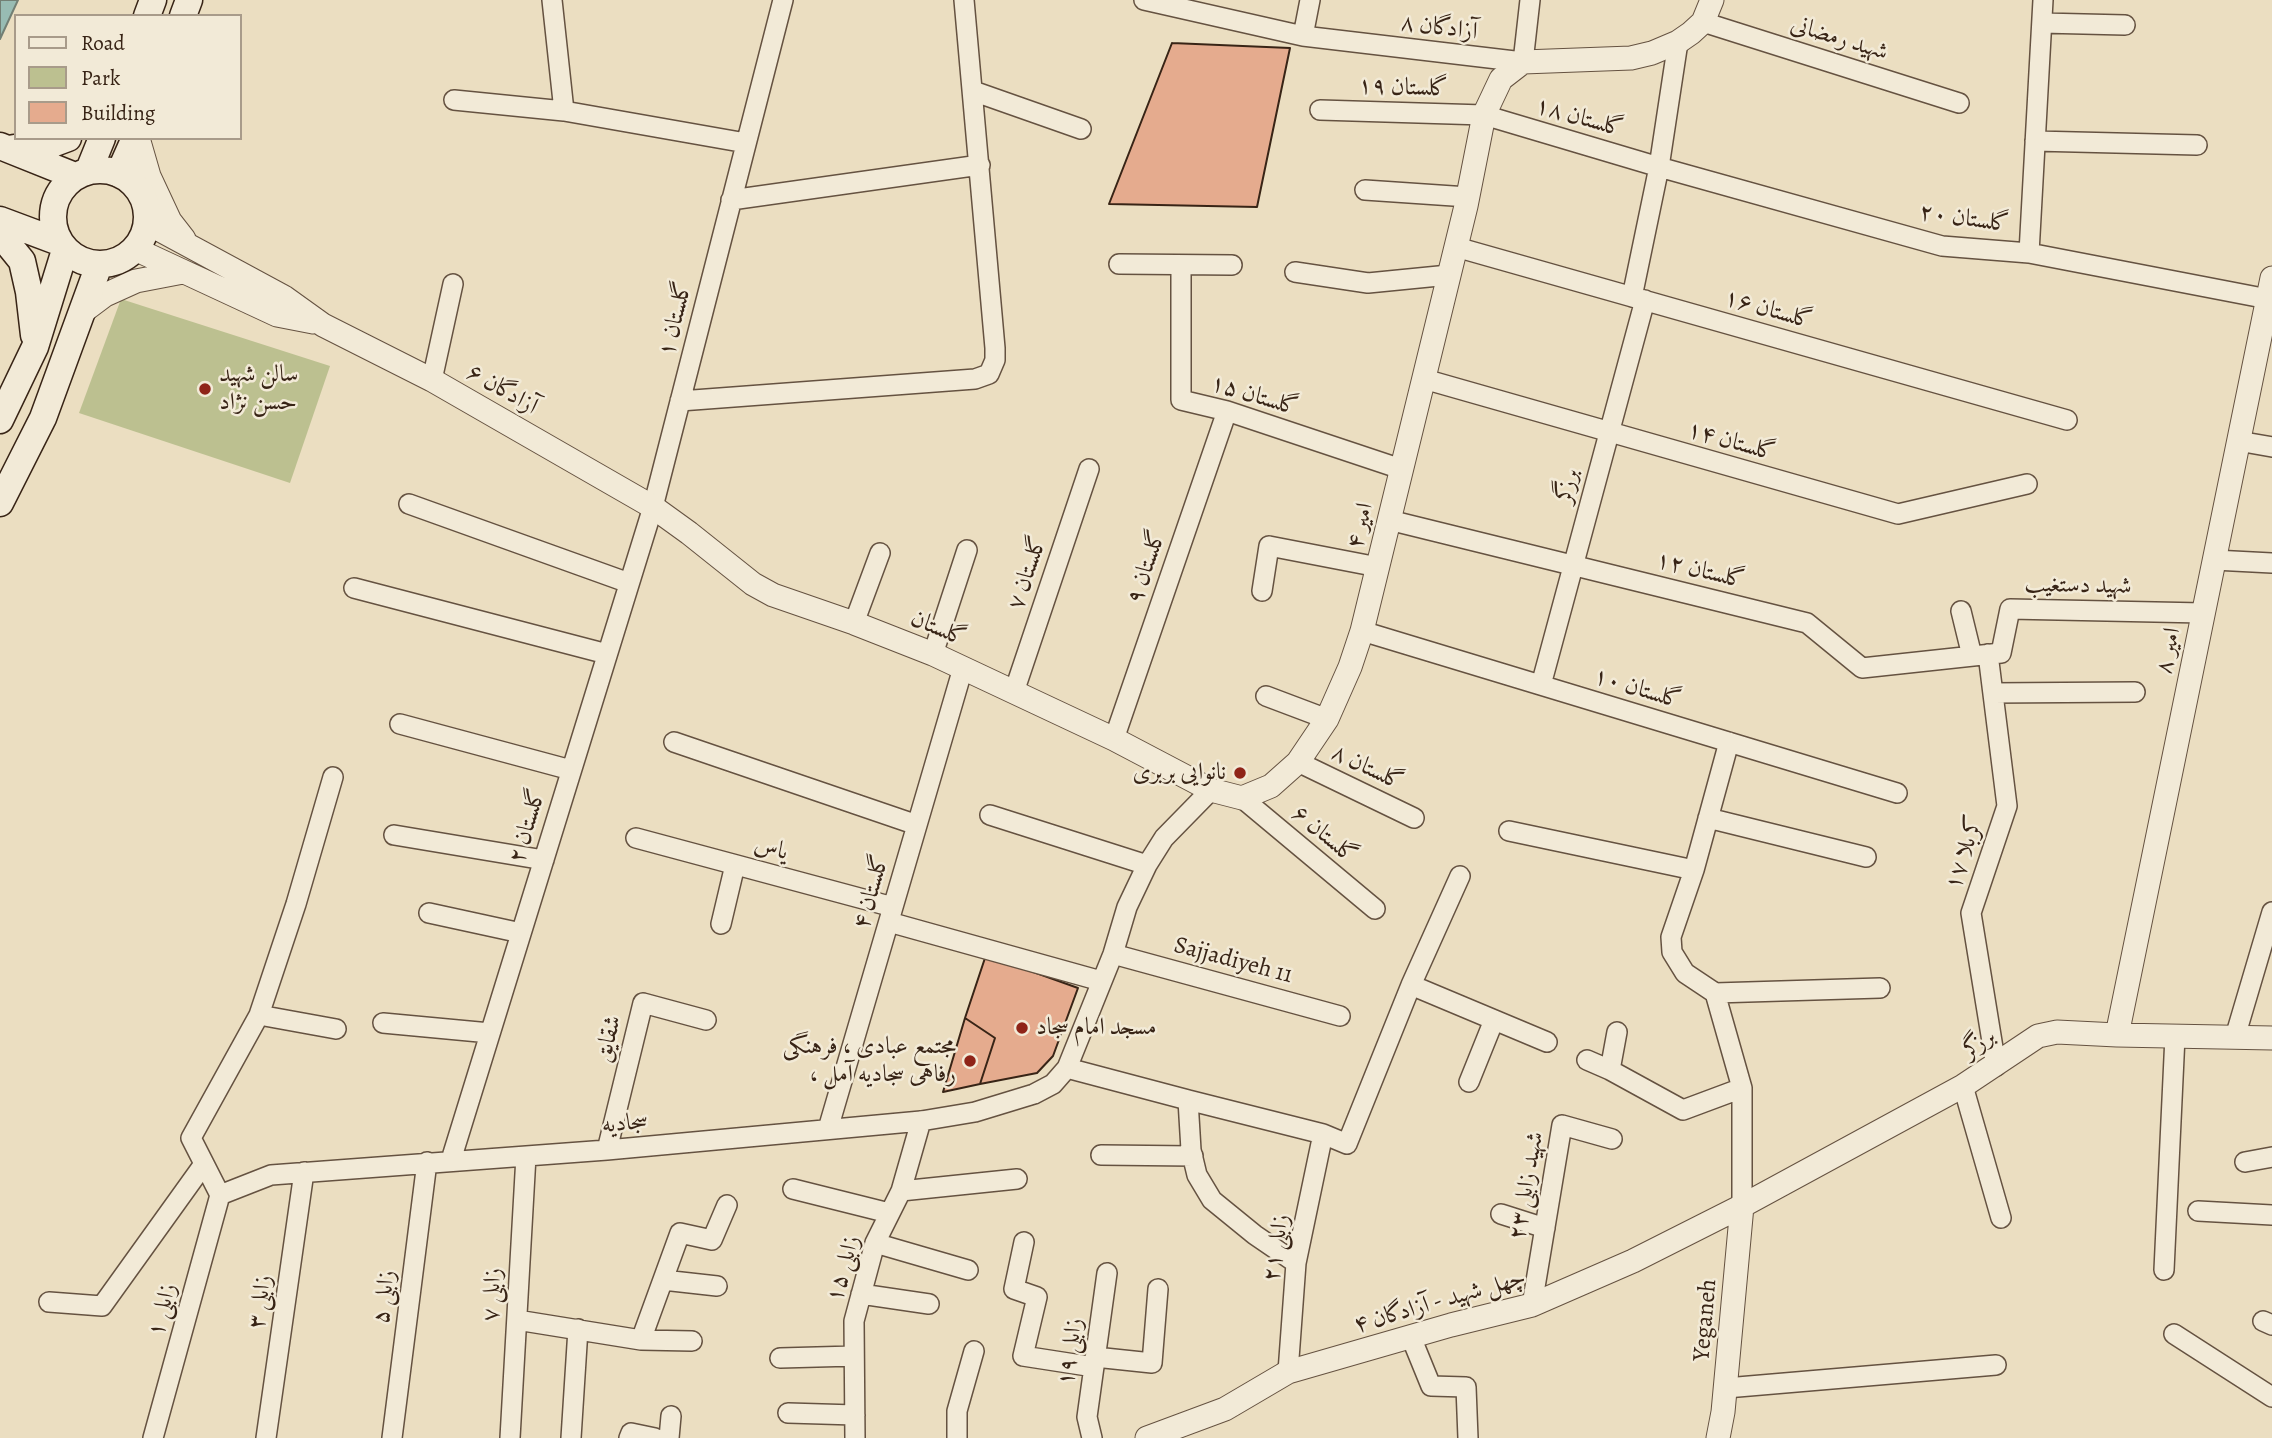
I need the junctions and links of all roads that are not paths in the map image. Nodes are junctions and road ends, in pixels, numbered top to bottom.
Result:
1 (552, 0) edge
2 (783, 0) edge
3 (964, 0) edge
4 (1144, 0) edge
5 (1310, 0) edge
6 (1530, 0) edge
7 (1712, 0) edge
8 (2043, 0) edge
9 (1703, 22) junction
10 (2042, 23) junction
11 (2125, 25) dead end
12 (1303, 36) junction
13 (1678, 42) junction
14 (1523, 62) junction
15 (974, 91) junction
16 (454, 100) dead end
17 (1959, 103) dead end
18 (1320, 110) dead end
19 (564, 111) junction
20 (1484, 115) junction
21 (1081, 129) dead end
22 (63, 140) edge
23 (101, 140) edge
24 (136, 140) edge
25 (138, 140) edge
26 (2035, 141) junction
27 (746, 144) junction
28 (2197, 145) dead end
29 (1, 146) edge
30 (980, 165) junction
31 (1659, 167) junction
32 (82, 173) junction
33 (120, 174) junction
34 (1365, 190) dead end
35 (1468, 197) junction
36 (732, 200) junction
37 (0, 220) edge
38 (147, 223) junction
39 (0, 234) edge
40 (62, 246) junction
41 (191, 246) junction
42 (1456, 247) junction
43 (135, 249) junction
44 (2029, 253) junction
45 (1119, 264) dead end
46 (99, 265) junction
47 (1181, 265) junction
48 (1231, 265) dead end
49 (183, 272) junction
50 (1296, 272) dead end
51 (1449, 275) junction
52 (453, 284) dead end
53 (2270, 288) edge
54 (1639, 298) junction
55 (81, 313) junction
56 (323, 324) junction
57 (35, 347) junction
58 (1424, 379) junction
59 (432, 380) junction
60 (680, 401) junction
61 (1227, 411) junction
62 (0, 420) edge
63 (2067, 420) dead end
64 (1609, 433) junction
65 (2238, 441) junction
66 (2272, 447) edge
67 (1089, 469) dead end
68 (1401, 469) junction
69 (2028, 484) dead end
70 (0, 503) edge
71 (409, 504) dead end
72 (653, 507) junction
73 (1389, 520) junction
74 (967, 550) dead end
75 (880, 553) dead end
76 (2214, 560) junction
77 (2272, 563) edge
78 (1573, 565) junction
79 (1377, 567) junction
80 (629, 583) junction
81 (354, 588) dead end
82 (1262, 591) dead end
83 (1961, 611) dead end
84 (2203, 613) junction
85 (854, 623) junction
86 (1363, 631) junction
87 (607, 654) junction
88 (933, 654) junction
89 (1980, 655) junction
90 (963, 668) junction
91 (1541, 685) junction
92 (1014, 692) junction
93 (2135, 692) dead end
94 (1993, 693) junction
95 (1266, 696) dead end
96 (1326, 719) junction
97 (400, 724) dead end
98 (1114, 739) junction
99 (674, 742) dead end
100 (1729, 742) junction
101 (1298, 762) junction
102 (571, 770) junction
103 (332, 777) dead end
104 (1211, 790) junction
105 (1897, 793) dead end
106 (1242, 798) junction
107 (990, 815) dead end
108 (1414, 818) dead end
109 (1708, 818) junction
110 (917, 825) junction
111 (1509, 831) dead end
112 (394, 835) dead end
113 (636, 838) dead end
114 (1866, 857) dead end
115 (544, 860) junction
116 (735, 865) junction
117 (1147, 865) junction
118 (1694, 870) junction
119 (1460, 876) dead end
120 (1375, 909) dead end
121 (2272, 912) edge
122 (429, 913) dead end
123 (891, 915) junction
124 (720, 924) dead end
125 (521, 933) junction
126 (1114, 954) junction
127 (1101, 981) junction
128 (1411, 985) junction
129 (1880, 988) dead end
130 (1715, 993) junction
131 (259, 1015) junction
132 (1340, 1016) dead end
133 (706, 1020) dead end
134 (1494, 1020) junction
135 (383, 1023) dead end
136 (336, 1029) dead end
137 (490, 1032) junction
138 (1617, 1032) dead end
139 (2116, 1035) junction
140 (2175, 1036) junction
141 (2235, 1037) junction
142 (2272, 1038) edge
143 (1547, 1042) dead end
144 (1587, 1060) dead end
145 (1996, 1066) junction
146 (1067, 1068) junction
147 (1611, 1070) junction
148 (1469, 1082) dead end
149 (1963, 1086) junction
150 (1742, 1088) junction
151 (1188, 1100) junction
152 (921, 1121) junction
153 (828, 1129) junction
154 (1323, 1134) junction
155 (1612, 1139) dead end
156 (607, 1150) junction
157 (1101, 1155) dead end
158 (526, 1156) junction
159 (1193, 1156) junction
160 (2272, 1157) edge
161 (451, 1160) junction
162 (427, 1162) junction
163 (2245, 1162) dead end
164 (204, 1164) junction
165 (304, 1172) junction
166 (1017, 1179) dead end
167 (793, 1189) dead end
168 (901, 1191) junction
169 (220, 1195) junction
170 (727, 1205) dead end
171 (1742, 1206) junction
172 (2198, 1211) dead end
173 (889, 1213) junction
174 (1501, 1214) dead end
175 (2272, 1215) edge
176 (2001, 1218) dead end
177 (1545, 1228) junction
178 (1024, 1241) dead end
179 (874, 1243) junction
180 (1297, 1263) junction
181 (968, 1270) dead end
182 (2164, 1270) dead end
183 (1107, 1273) dead end
184 (663, 1280) junction
185 (717, 1286) dead end
186 (1158, 1289) dead end
187 (861, 1294) junction
188 (49, 1302) dead end
189 (929, 1304) dead end
190 (1532, 1305) junction
191 (517, 1320) junction
192 (578, 1329) junction
193 (2174, 1334) dead end
194 (1411, 1337) junction
195 (641, 1340) junction
196 (692, 1341) dead end
197 (974, 1351) dead end
198 (854, 1356) junction
199 (780, 1358) dead end
200 (1094, 1362) junction
201 (1996, 1365) dead end
202 (1288, 1372) junction
203 (1726, 1388) junction
204 (2272, 1397) edge
205 (788, 1413) dead end
206 (855, 1415) junction
207 (671, 1416) dead end
208 (153, 1438) edge
209 (265, 1438) edge
210 (392, 1438) edge
211 (510, 1438) edge
212 (570, 1438) edge
213 (629, 1438) edge
214 (655, 1438) edge
215 (669, 1438) edge
216 (855, 1438) edge
217 (957, 1438) edge
218 (1092, 1438) edge
219 (1147, 1438) edge
220 (1468, 1438) edge
221 (1718, 1438) edge

1 - 19 street
2 - 27 street, گلستان ۱
3 - 15 street
4 - 12 street, آزادگان ۸
5 - 12 street
6 - 14 street
7 - 9 street
8 - 10 street
9 - 13 street
9 - 17 street, شهید رمضانی
10 - 11 street
10 - 26 street
12 - 14 street, آزادگان ۸
13 - 14 street
13 - 31 street, برزگر
14 - 20 street, امیر ۴
15 - 21 street
15 - 30 street
16 - 19 street
18 - 20 street, گلستان ۱۹
19 - 27 street
20 - 31 street, گلستان ۱۸
20 - 35 street, امیر ۴
22 - 29 main road
23 - 32 main road
24 - 33 main road
25 - 41 street
26 - 28 street
26 - 44 street
27 - 36 street, گلستان ۱
29 - 32 main road
30 - 36 street
30 - 60 street
31 - 44 street, گلستان ۲۰
31 - 54 street, برزگر
32 - 33 main road
32 - 40 main road
33 - 38 main road
34 - 35 street
35 - 42 street, امیر ۴
36 - 60 street, گلستان ۱
37 - 40 main road
38 - 41 street, آزادگان ۶
38 - 43 main road
39 - 57 main road
40 - 46 main road
40 - 57 main road
41 - 56 street, آزادگان ۶
42 - 51 street, امیر ۴
42 - 54 street, گلستان ۱۶
43 - 46 main road
43 - 49 street, آزادگان ۶
44 - 53 street, گلستان ۲۰
45 - 47 street
46 - 55 main road
47 - 48 street
47 - 61 street, گلستان ۱۵
49 - 55 street
49 - 56 street, آزادگان ۶
50 - 51 street
51 - 58 street, امیر ۴
52 - 59 street
53 - 65 street, امیر ۸
54 - 63 street, گلستان ۱۶
54 - 64 street, برزگر
55 - 70 main road
56 - 59 street, آزادگان ۶
57 - 62 main road
58 - 64 street, گلستان ۱۴
58 - 68 street, امیر ۴
59 - 72 street, آزادگان ۶
60 - 72 street, گلستان ۱
61 - 68 street, گلستان ۱۵
61 - 98 street, گلستان ۹
64 - 69 street, گلستان ۱۴
64 - 78 street, برزگر
65 - 66 street
65 - 76 street, امیر ۸
67 - 92 street, گلستان ۷
68 - 73 street, امیر ۴
71 - 80 street
72 - 80 street, گلستان ۲
72 - 85 street, گلستان
73 - 78 street, گلستان ۱۲
73 - 79 street, امیر ۴
74 - 88 street
75 - 85 street
76 - 77 street
76 - 84 street, امیر ۸
78 - 89 street, گلستان ۱۲
78 - 91 street, برزگر
79 - 82 street
79 - 86 street, امیر ۴
80 - 87 street, گلستان ۲
81 - 87 street
83 - 89 street, کربلا ۱۷
84 - 89 street, شهید دستغیب
84 - 139 street, امیر ۸
85 - 88 street, گلستان
86 - 91 street, گلستان ۱۰
86 - 96 street, امیر ۴
87 - 102 street, گلستان ۲
88 - 90 street, گلستان
89 - 94 street, کربلا ۱۷
90 - 92 street, گلستان
90 - 110 street, گلستان ۴
91 - 100 street, گلستان ۱۰
92 - 98 street, گلستان
93 - 94 street
94 - 145 street, کربلا ۱۷
95 - 96 street
96 - 101 street, امیر ۴
97 - 102 street
98 - 104 street, گلستان
99 - 110 street
100 - 105 street, گلستان ۱۰
100 - 109 street
101 - 106 street, امیر ۴
101 - 108 street, گلستان ۸
102 - 115 street, گلستان ۲
103 - 131 street
104 - 106 street
104 - 117 street
106 - 120 street, گلستان ۶
107 - 117 street
109 - 114 street
109 - 118 street
110 - 123 street, گلستان ۴
111 - 118 street
112 - 115 street
113 - 116 street, یاس
115 - 125 street, گلستان ۲
116 - 123 street, یاس
116 - 124 street
117 - 126 street
118 - 130 street
119 - 128 street
121 - 141 street
122 - 125 street
123 - 127 street, یاس
123 - 153 street, گلستان ۴
125 - 137 street, گلستان ۲
126 - 127 street
126 - 132 street, Sajjadiyeh 11
127 - 146 street
128 - 134 street
128 - 154 street
129 - 130 street
130 - 150 street
131 - 136 street
131 - 164 street
133 - 156 street, شقایق
134 - 143 street
134 - 148 street
135 - 137 street
137 - 161 street, گلستان ۲
138 - 147 street
139 - 140 street, برزگر
139 - 145 street, برزگر
140 - 141 street, برزگر
140 - 182 street
141 - 142 street, برزگر
144 - 147 street
145 - 149 street, برزگر
146 - 151 street
146 - 152 street, سجادیه
147 - 150 street
149 - 171 street, برزگر
149 - 176 street
150 - 171 street
151 - 154 street
151 - 159 street
152 - 153 street, سجادیه
152 - 168 street, زابلی ۱۵
153 - 156 street, سجادیه
154 - 180 street, زابلی ۲۱
155 - 177 street, شهید زابلی ۲۳
156 - 158 street, سجادیه
157 - 159 street
158 - 161 street, سجادیه
158 - 191 street, زابلی ۷
159 - 180 street
160 - 163 street
161 - 162 street, سجادیه
162 - 165 street, سجادیه
162 - 210 street, زابلی ۵
164 - 169 street
164 - 188 street
165 - 169 street, سجادیه
165 - 209 street, زابلی ۳
166 - 168 street
167 - 173 street
168 - 173 street, زابلی ۱۵
169 - 208 street, زابلی ۱
170 - 184 street
171 - 190 street, چهل شهید - آزادگان ۴
171 - 203 street, Yeganeh
172 - 175 street
173 - 179 street, زابلی ۱۵
174 - 177 street
177 - 190 street, شهید زابلی ۲۳
178 - 200 street
179 - 181 street
179 - 187 street, زابلی ۱۵
180 - 202 street, زابلی ۲۱
183 - 200 street, زابلی ۱۹
184 - 185 street
184 - 195 street
186 - 200 street
187 - 189 street
187 - 198 street, زابلی ۱۵
190 - 194 street, چهل شهید - آزادگان ۴
191 - 192 street
191 - 211 street, زابلی ۷
192 - 195 street
192 - 212 street
193 - 204 street
194 - 202 street, چهل شهید - آزادگان ۴
194 - 220 street
195 - 196 street
197 - 217 street
198 - 199 street
198 - 206 street, زابلی ۱۵
200 - 218 street, زابلی ۱۹
201 - 203 street
202 - 219 street, چهل شهید - آزادگان ۴
203 - 221 street, Yeganeh
205 - 206 street
206 - 216 street, زابلی ۱۵
207 - 215 street
213 - 214 street

